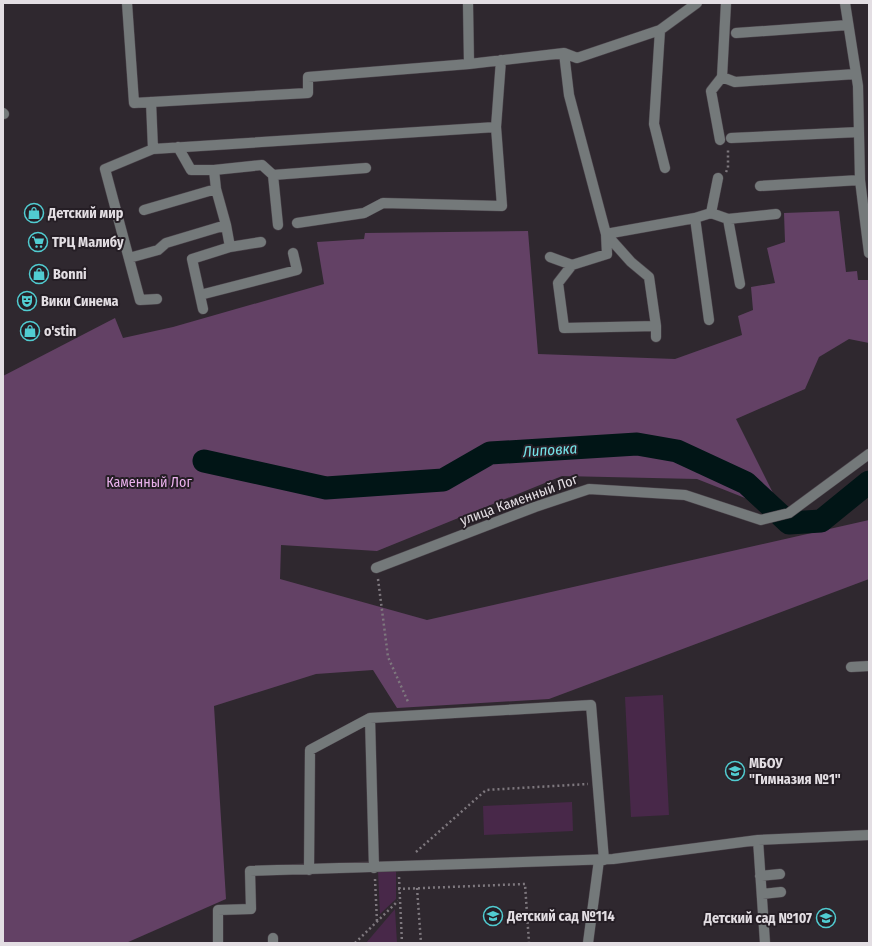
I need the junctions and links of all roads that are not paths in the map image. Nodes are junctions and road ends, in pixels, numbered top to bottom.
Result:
1 (128, 3) edge
2 (468, 3) edge
3 (697, 3) edge
4 (726, 3) edge
5 (845, 3) edge
6 (848, 25) junction
7 (660, 30) junction
8 (736, 33) dead end
9 (564, 53) junction
10 (501, 60) junction
11 (469, 64) junction
12 (856, 74) junction
13 (722, 77) junction
14 (151, 102) junction
15 (496, 127) junction
16 (859, 132) junction
17 (731, 138) road end
18 (720, 140) dead end
19 (178, 147) junction
20 (153, 149) junction
21 (366, 168) dead end
22 (665, 168) dead end
23 (214, 170) junction
24 (273, 175) junction
25 (718, 178) road end
26 (860, 180) junction
27 (760, 186) dead end
28 (216, 189) junction
29 (144, 210) dead end
30 (711, 213) junction
31 (776, 214) dead end
32 (695, 218) junction
33 (728, 219) junction
34 (297, 223) dead end
35 (226, 225) junction
36 (278, 226) dead end
37 (606, 234) junction
38 (261, 242) dead end
39 (230, 247) junction
40 (293, 253) dead end
41 (869, 253) edge
42 (550, 257) dead end
43 (129, 258) junction
44 (572, 266) junction
45 (740, 284) dead end
46 (200, 296) junction
47 (157, 299) dead end
48 (203, 309) dead end
49 (709, 320) dead end
50 (656, 326) junction
51 (656, 337) dead end
52 (869, 454) edge
53 (376, 568) road end
54 (869, 666) edge
55 (851, 667) dead end
56 (370, 718) junction
57 (869, 835) edge
58 (758, 840) junction
59 (601, 860) junction
60 (374, 868) junction
61 (309, 870) junction
62 (780, 874) dead end
63 (760, 876) junction
64 (781, 892) dead end
65 (762, 894) junction
66 (218, 943) edge
67 (588, 943) edge
68 (765, 943) edge

1 - 14 street
2 - 11 street
3 - 7 street
4 - 13 street
5 - 6 street
6 - 8 street
6 - 12 street
7 - 9 street
7 - 22 street
9 - 10 street
9 - 37 street
10 - 11 street
10 - 15 street
11 - 14 street
12 - 13 street
12 - 16 street
13 - 18 street
14 - 20 street
15 - 19 street
15 - 34 street
16 - 17 street
16 - 26 street
19 - 20 street
19 - 23 street
20 - 43 street
21 - 24 street
23 - 24 street
23 - 28 street
24 - 36 street
25 - 30 street
26 - 27 street
26 - 41 street
28 - 29 street
28 - 35 street
30 - 32 street
30 - 33 street
31 - 33 street
32 - 37 street
32 - 49 street
33 - 45 street
35 - 39 street
35 - 43 street
37 - 44 street
37 - 50 street
38 - 39 street
39 - 46 street
40 - 46 street
42 - 44 street
43 - 47 street
44 - 50 street
46 - 48 street
50 - 51 street
52 - 53 street, улица Каменный Лог
54 - 55 street
56 - 59 street
56 - 60 street
56 - 61 street
57 - 58 street
58 - 59 street
58 - 63 street
59 - 60 street
59 - 67 street
60 - 61 street
61 - 66 street
62 - 63 street
63 - 65 street
64 - 65 street
65 - 68 street

